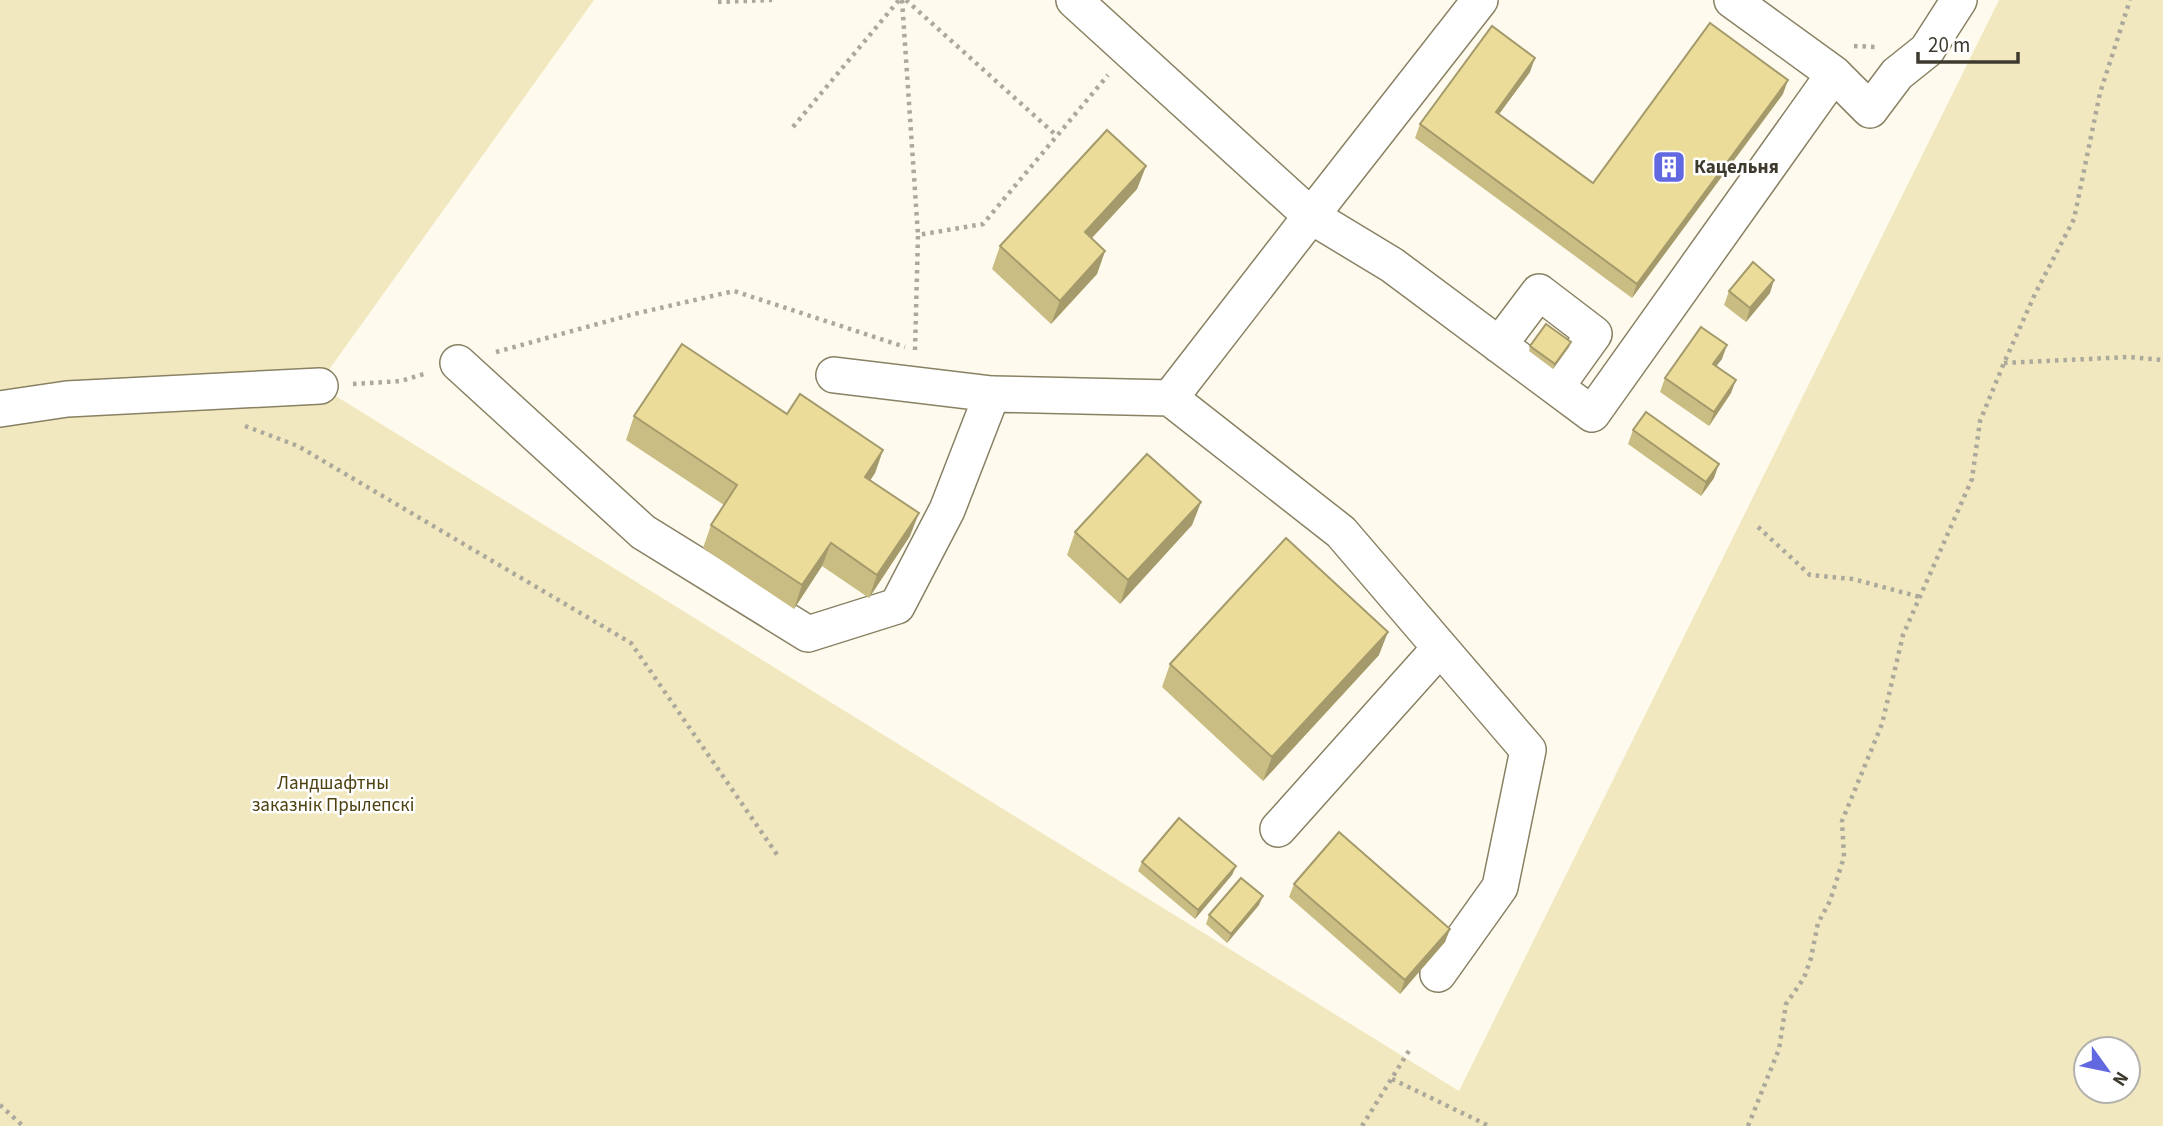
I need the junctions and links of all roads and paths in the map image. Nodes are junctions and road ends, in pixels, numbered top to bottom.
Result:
1 (772, 0) edge
2 (903, 0) edge
3 (1074, 0) edge
4 (1480, 0) edge
5 (1732, 0) edge
6 (1958, 0) edge
7 (2130, 0) edge
8 (718, 2) edge
9 (1129, 50) junction
10 (1927, 50) junction
11 (1839, 60) junction
12 (793, 127) dead end
13 (1057, 136) junction
14 (1311, 216) junction
15 (918, 235) junction
16 (1499, 345) junction
17 (915, 350) junction
18 (926, 356) dead end
19 (2163, 360) edge
20 (458, 363) junction
21 (2004, 363) junction
22 (834, 375) dead end
23 (320, 386) joint
24 (1556, 387) junction
25 (992, 394) junction
26 (1170, 398) junction
27 (0, 409) edge
28 (238, 423) dead end
29 (1758, 527) dead end
30 (1920, 597) junction
31 (1440, 648) junction
32 (1278, 828) dead end
33 (778, 856) dead end
34 (1438, 974) dead end
35 (1410, 1049) dead end
36 (1392, 1079) junction
37 (0, 1105) edge
38 (23, 1126) edge
39 (1362, 1126) edge
40 (1489, 1126) edge
41 (1748, 1126) edge

1 - 8 path
2 - 12 path
2 - 13 path
2 - 15 path
3 - 9 lane
4 - 14 lane
5 - 11 lane
6 - 10 lane
7 - 21 path
9 - 13 path
9 - 14 lane
10 - 11 path
10 - 11 lane
11 - 24 lane
13 - 15 path
14 - 16 lane
14 - 26 lane
15 - 17 path
16 - 24 lane
16 - 24 lane
17 - 18 path
17 - 20 path
19 - 21 path
20 - 23 path
20 - 25 lane
21 - 30 path
22 - 25 lane
23 - 27 lane
25 - 26 lane
26 - 31 lane
28 - 33 path
29 - 30 path
30 - 41 path
31 - 32 lane
31 - 34 lane
35 - 36 path
36 - 39 path
36 - 40 path
37 - 38 path

